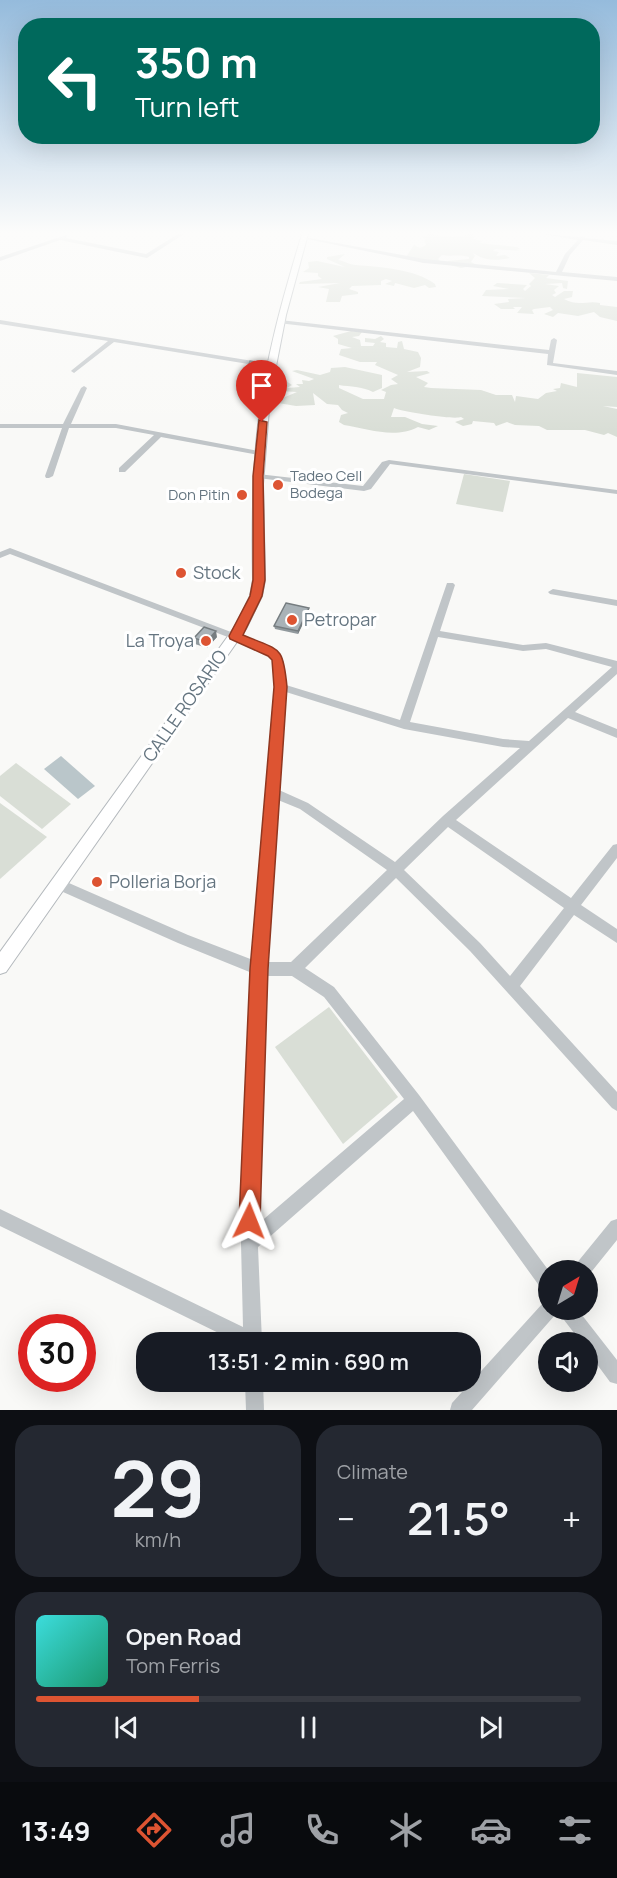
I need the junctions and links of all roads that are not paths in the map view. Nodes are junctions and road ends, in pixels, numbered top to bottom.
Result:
1 (286, 300) edge
2 (0, 322) edge
3 (280, 322) junction
4 (111, 340) junction
5 (554, 340) dead end
6 (550, 352) junction
7 (272, 366) junction
8 (74, 371) dead end
9 (617, 373) edge
10 (84, 388) dead end
11 (0, 426) edge
12 (66, 426) junction
13 (160, 434) junction
14 (260, 453) junction
15 (122, 470) dead end
16 (49, 476) dead end
17 (258, 476) junction
18 (617, 492) edge
19 (0, 555) edge
20 (450, 585) dead end
21 (553, 592) dead end
22 (617, 603) edge
23 (435, 633) junction
24 (235, 636) junction
25 (617, 667) edge
26 (281, 687) junction
27 (568, 713) junction
28 (404, 725) junction
29 (617, 734) edge
30 (503, 742) junction
31 (531, 745) junction
32 (514, 758) junction
33 (273, 793) junction
34 (447, 820) junction
35 (617, 849) edge
36 (395, 869) junction
37 (58, 884) junction
38 (573, 906) junction
39 (617, 937) edge
40 (0, 966) edge
41 (259, 969) junction
42 (294, 969) junction
43 (511, 986) junction
44 (414, 1100) junction
45 (617, 1103) edge
46 (0, 1217) edge
47 (617, 1227) edge
48 (249, 1244) junction
49 (590, 1260) edge
50 (538, 1270) edge
51 (540, 1320) edge
52 (575, 1320) edge
53 (233, 1332) edge
54 (253, 1332) edge
55 (617, 1375) edge
56 (254, 1392) edge
57 (255, 1410) edge
58 (459, 1410) edge

1 - 3 main road, CALLE ROSARIO
2 - 4 street
3 - 6 street
3 - 7 main road, CALLE ROSARIO
4 - 7 street
4 - 8 street
5 - 6 street
6 - 9 street
7 - 14 main road, CALLE ROSARIO
10 - 12 street
11 - 12 street
12 - 13 street
12 - 16 street
13 - 14 street
13 - 15 street
14 - 17 main road, CALLE ROSARIO
17 - 18 street
17 - 24 main road, CALLE ROSARIO
19 - 24 street
20 - 23 street
21 - 22 street
23 - 25 street
23 - 28 street
24 - 26 street
24 - 37 main road, CALLE ROSARIO
25 - 27 street
26 - 28 street
26 - 33 street
27 - 29 street
27 - 31 street
28 - 30 street
30 - 31 street
30 - 32 street
31 - 32 street
32 - 34 street
33 - 36 street
33 - 41 street
34 - 36 street
34 - 38 street
35 - 38 street
36 - 42 street
36 - 43 street
37 - 40 main road, CALLE ROSARIO
37 - 41 street
38 - 39 street
38 - 43 street
41 - 42 street
41 - 48 street
42 - 44 street
43 - 45 street
44 - 48 street
44 - 50 street
46 - 53 street
47 - 49 street
48 - 54 street
51 - 58 street
52 - 55 street
56 - 57 street

